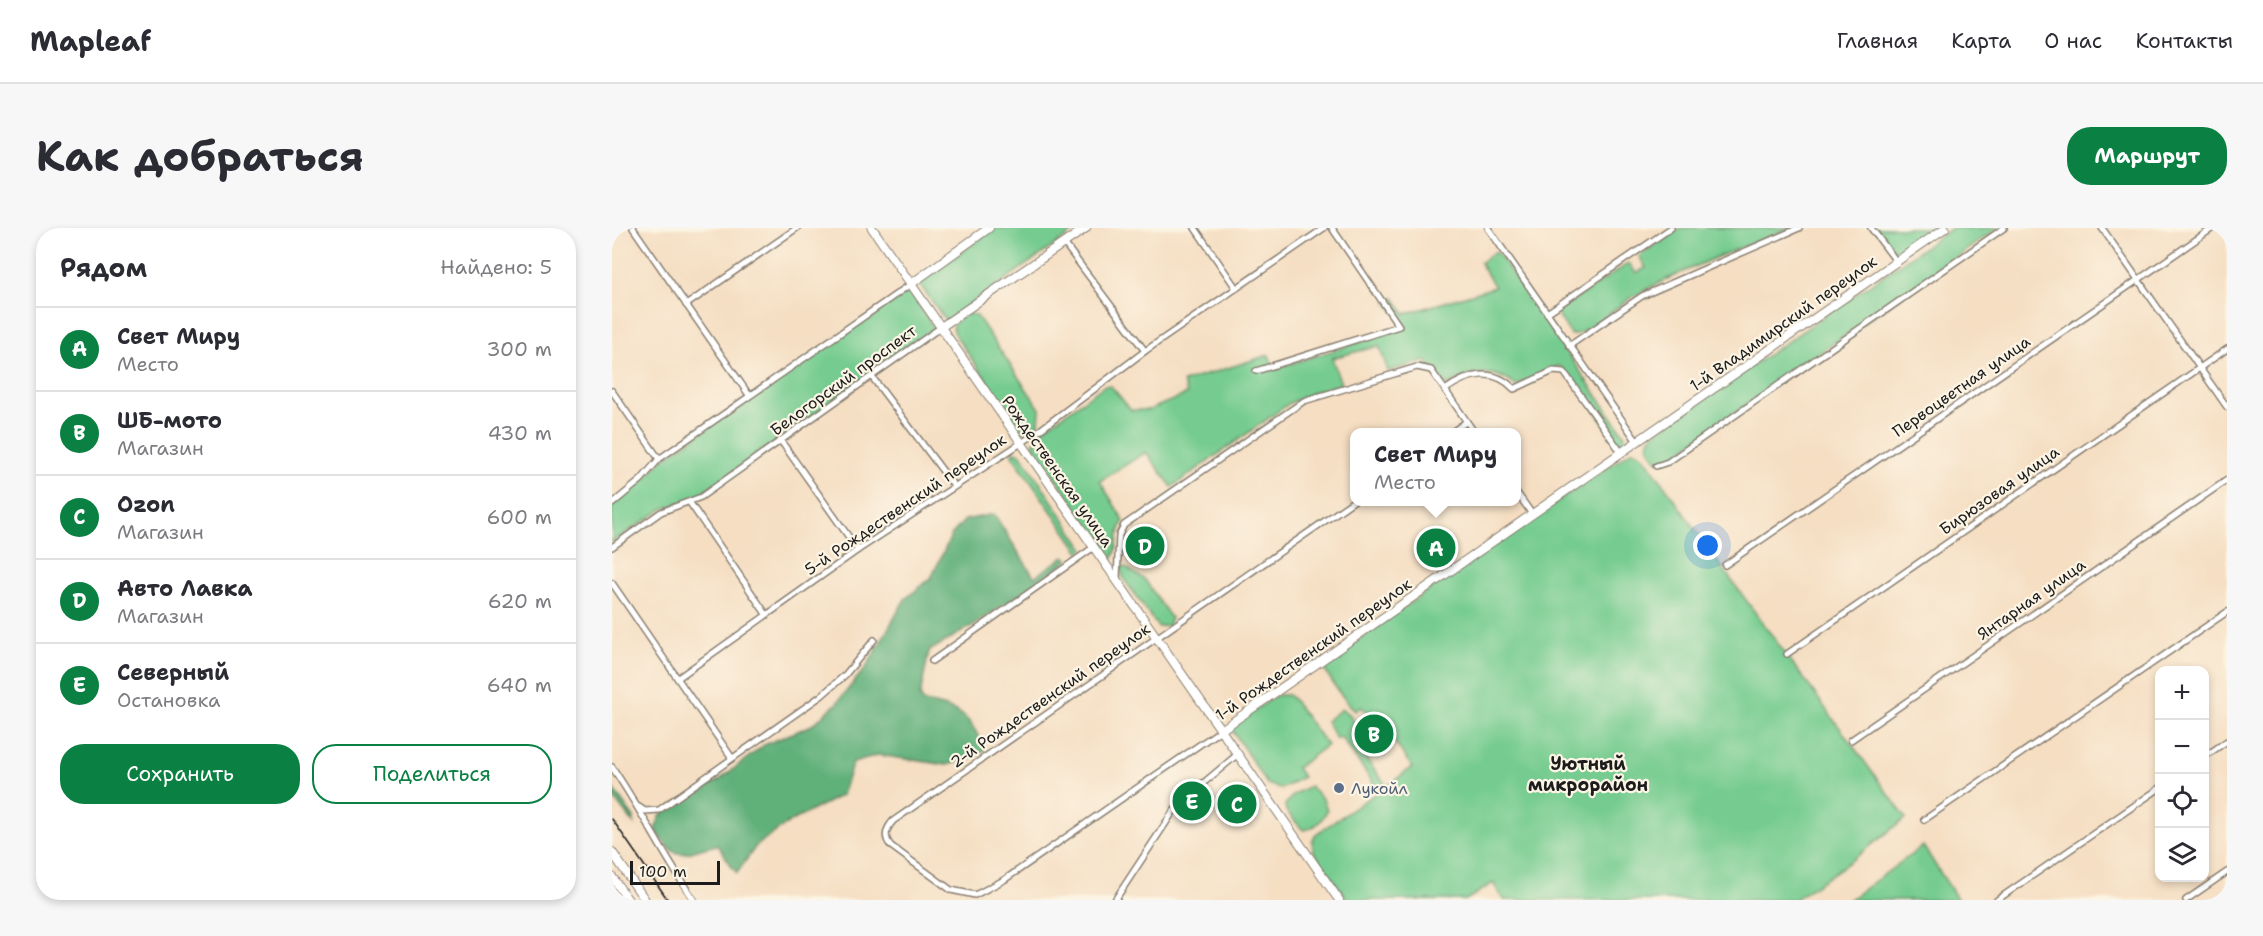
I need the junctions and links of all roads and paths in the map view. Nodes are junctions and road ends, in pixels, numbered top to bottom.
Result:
1 (633, 228) edge
2 (797, 228) edge
3 (872, 228) edge
4 (989, 228) edge
5 (1086, 228) edge
6 (1196, 228) edge
7 (1324, 228) edge
8 (1332, 228) edge
9 (1488, 228) edge
10 (1671, 228) edge
11 (1799, 228) edge
12 (1870, 228) edge
13 (1945, 228) edge
14 (2004, 228) edge
15 (2103, 228) edge
16 (2213, 228) edge
17 (1064, 243) junction
18 (1896, 261) junction
19 (2138, 280) junction
20 (911, 284) junction
21 (1236, 288) junction
22 (686, 305) junction
23 (1547, 314) junction
24 (941, 327) junction
25 (1569, 346) junction
26 (2227, 349) edge
27 (1145, 351) junction
28 (2200, 368) junction
29 (1256, 371) dead end
30 (872, 377) junction
31 (1445, 390) junction
32 (612, 391) edge
33 (749, 395) junction
34 (2227, 407) edge
35 (1466, 422) junction
36 (1458, 428) edge
37 (1471, 428) edge
38 (1636, 440) junction
39 (781, 441) junction
40 (1022, 442) junction
41 (1621, 452) junction
42 (659, 459) junction
43 (1656, 466) dead end
44 (2227, 480) edge
45 (954, 486) junction
46 (1521, 499) edge
47 (690, 503) junction
48 (1350, 503) edge
49 (612, 504) edge
50 (1532, 514) junction
51 (612, 547) edge
52 (1094, 547) junction
53 (858, 550) junction
54 (1725, 566) dead end
55 (1117, 579) junction
56 (612, 583) edge
57 (2227, 612) edge
58 (766, 614) junction
59 (1157, 637) junction
60 (874, 640) dead end
61 (1787, 654) dead end
62 (932, 661) dead end
63 (678, 678) junction
64 (1221, 730) junction
65 (1851, 740) dead end
66 (2227, 741) edge
67 (1238, 754) junction
68 (2209, 754) edge
69 (732, 758) junction
70 (612, 767) edge
71 (2155, 791) edge
72 (639, 807) junction
73 (1924, 820) dead end
74 (612, 852) edge
75 (2227, 872) edge
76 (612, 877) edge
77 (1004, 880) joint
78 (628, 900) edge
79 (645, 900) edge
80 (694, 900) edge
81 (1115, 900) edge
82 (1339, 900) edge
83 (1997, 900) edge
84 (2186, 900) edge

1 - 22 street
2 - 22 street
3 - 20 street, Рождественская улица
4 - 20 street
5 - 17 street, Белогорский проспект
6 - 21 street
7 - 21 street, 5-й Рождественский переулок
8 - 29 street
9 - 23 street
10 - 23 street
11 - 25 street
12 - 18 street
13 - 18 street, 1-й Владимирский переулок
14 - 43 street
15 - 19 street
16 - 19 street, Первоцветная улица
17 - 24 street, Белогорский проспект
17 - 27 street
18 - 38 street, 1-й Владимирский переулок
19 - 28 street
19 - 54 street, Первоцветная улица
20 - 24 street, Рождественская улица
20 - 33 street
21 - 27 street, 5-й Рождественский переулок
22 - 33 street
23 - 25 street
24 - 30 street, Белогорский проспект
24 - 40 street, Рождественская улица
25 - 38 street
26 - 28 street, Бирюзовая улица
27 - 40 street, 5-й Рождественский переулок
28 - 34 street
28 - 61 street, Бирюзовая улица
30 - 39 street, Белогорский проспект
30 - 45 street
31 - 35 street
31 - 41 street
31 - 55 street
32 - 42 street
33 - 42 street
35 - 36 street
35 - 37 street
38 - 41 street, 1-й Рождественский переулок
39 - 47 street, Белогорский проспект
39 - 53 street
40 - 45 street, 5-й Рождественский переулок
40 - 52 street, Рождественская улица
41 - 50 street, 1-й Рождественский переулок
42 - 49 street
44 - 65 street, Янтарная улица
45 - 53 street, 5-й Рождественский переулок
46 - 50 street
47 - 51 street, Белогорский проспект
47 - 58 street
48 - 59 street, 2-й Рождественский переулок
50 - 64 street, 1-й Рождественский переулок
52 - 55 street, Рождественская улица
52 - 62 street
53 - 58 street, 5-й Рождественский переулок
55 - 59 street, Рождественская улица
56 - 63 street
57 - 73 street
58 - 63 street, 5-й Рождественский переулок
59 - 64 street, Рождественская улица
59 - 77 street, 2-й Рождественский переулок
60 - 69 street
63 - 69 street
64 - 67 street, Рождественская улица
64 - 77 street, 1-й Рождественский переулок
66 - 68 street
67 - 81 street
67 - 82 street, Рождественская улица
69 - 72 street
70 - 72 street
71 - 83 street
72 - 80 street
74 - 79 main road
75 - 84 street
76 - 78 main road

